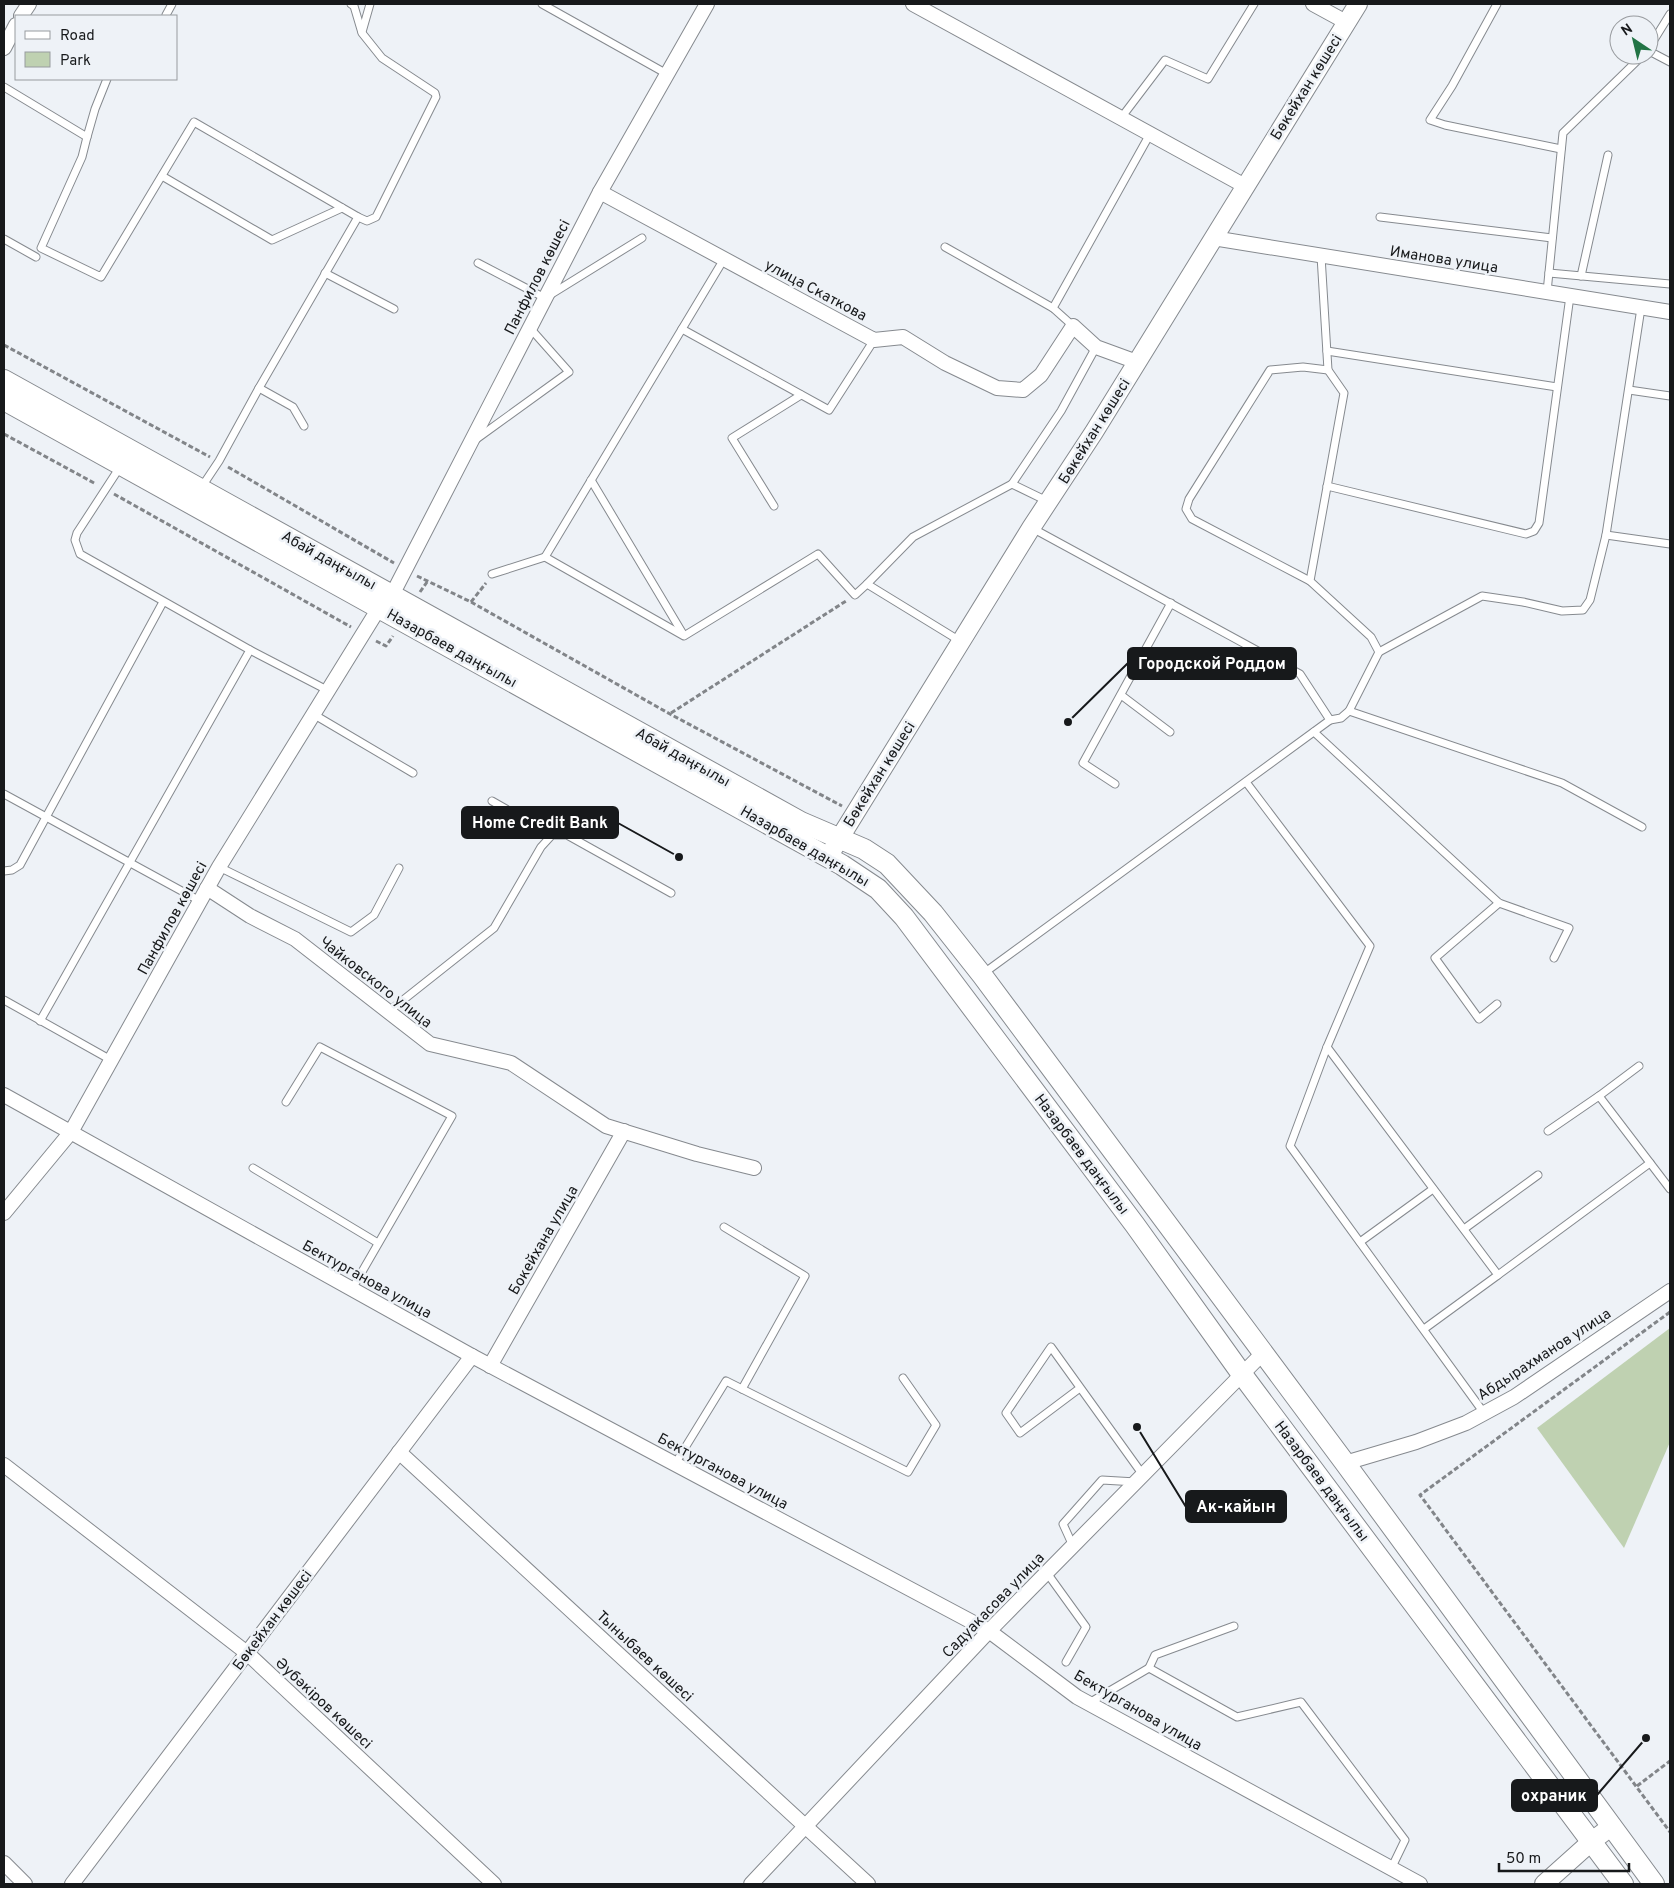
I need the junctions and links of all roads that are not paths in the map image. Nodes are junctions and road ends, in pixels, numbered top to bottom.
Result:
1 (172, 4) edge
2 (351, 4) edge
3 (370, 4) edge
4 (542, 4) edge
5 (707, 4) edge
6 (913, 4) edge
7 (1254, 4) edge
8 (1313, 4) edge
9 (1358, 4) edge
10 (1497, 4) edge
11 (1670, 14) edge
12 (166, 15) dead end
13 (1346, 22) junction
14 (15, 28) edge
15 (362, 33) junction
16 (1659, 33) edge
17 (4, 48) edge
18 (1659, 56) edge
19 (1670, 62) edge
20 (1633, 65) edge
21 (667, 74) junction
22 (108, 80) edge
23 (4, 87) edge
24 (1122, 118) junction
25 (1150, 134) junction
26 (87, 137) junction
27 (1561, 149) junction
28 (1608, 155) dead end
29 (162, 176) junction
30 (1245, 186) junction
31 (600, 192) junction
32 (342, 208) junction
33 (358, 217) junction
34 (1380, 217) dead end
35 (642, 238) dead end
36 (1213, 238) junction
37 (1552, 238) junction
38 (4, 239) edge
39 (946, 247) dead end
40 (1321, 256) junction
41 (36, 257) dead end
42 (724, 258) junction
43 (478, 263) dead end
44 (325, 273) junction
45 (1549, 273) junction
46 (1581, 276) junction
47 (1670, 284) edge
48 (1547, 292) junction
49 (1570, 296) junction
50 (545, 298) junction
51 (1053, 308) junction
52 (1641, 308) junction
53 (394, 309) dead end
54 (1670, 312) edge
55 (1073, 326) junction
56 (529, 328) junction
57 (682, 329) junction
58 (874, 340) junction
59 (1096, 347) junction
60 (1327, 351) junction
61 (1137, 362) junction
62 (1328, 370) junction
63 (4, 380) edge
64 (1557, 387) junction
65 (259, 388) junction
66 (1629, 390) junction
67 (801, 395) junction
68 (1670, 396) edge
69 (4, 400) edge
70 (304, 426) dead end
71 (470, 444) junction
72 (122, 465) junction
73 (591, 480) junction
74 (1012, 484) junction
75 (1327, 486) junction
76 (200, 489) junction
77 (1048, 502) junction
78 (774, 506) dead end
79 (1031, 528) junction
80 (1606, 535) junction
81 (1670, 544) edge
82 (545, 557) junction
83 (492, 574) road end
84 (1310, 581) junction
85 (868, 584) junction
86 (386, 601) junction
87 (163, 602) junction
88 (1171, 604) junction
89 (684, 636) junction
90 (961, 641) junction
91 (250, 650) junction
92 (1379, 652) junction
93 (327, 690) junction
94 (1121, 694) junction
95 (1349, 712) junction
96 (313, 714) junction
97 (1330, 720) junction
98 (1170, 732) dead end
99 (1314, 732) junction
100 (413, 774) dead end
101 (1246, 782) junction
102 (1115, 784) dead end
103 (4, 794) edge
104 (492, 801) dead end
105 (47, 817) junction
106 (1642, 827) dead end
107 (552, 834) junction
108 (839, 838) junction
109 (828, 857) junction
110 (131, 863) junction
111 (219, 867) junction
112 (399, 868) dead end
113 (4, 871) edge
114 (207, 888) junction
115 (671, 893) dead end
116 (200, 901) junction
117 (1499, 903) junction
118 (1554, 958) dead end
119 (982, 975) junction
120 (4, 1000) edge
121 (1497, 1004) dead end
122 (388, 1012) junction
123 (40, 1021) junction
124 (1327, 1047) junction
125 (111, 1060) junction
126 (1638, 1066) dead end
127 (4, 1095) edge
128 (1599, 1096) junction
129 (286, 1102) dead end
130 (624, 1131) junction
131 (1548, 1131) dead end
132 (71, 1132) junction
133 (1650, 1163) junction
134 (253, 1168) dead end
135 (754, 1168) dead end
136 (1538, 1175) dead end
137 (1433, 1189) junction
138 (1670, 1189) edge
139 (4, 1213) edge
140 (724, 1227) dead end
141 (1464, 1229) junction
142 (1360, 1242) junction
143 (378, 1243) junction
144 (1498, 1275) junction
145 (352, 1289) junction
146 (1670, 1291) edge
147 (1424, 1329) junction
148 (1263, 1353) junction
149 (472, 1356) junction
150 (490, 1366) junction
151 (1241, 1373) junction
152 (903, 1378) dead end
153 (1080, 1388) junction
154 (742, 1389) junction
155 (1484, 1413) junction
156 (400, 1452) junction
157 (1345, 1463) junction
158 (675, 1464) junction
159 (4, 1465) edge
160 (1140, 1478) junction
161 (1073, 1546) junction
162 (1047, 1573) junction
163 (1234, 1626) dead end
164 (989, 1631) junction
165 (247, 1653) junction
166 (1066, 1662) dead end
167 (1149, 1668) junction
168 (1089, 1703) junction
169 (1612, 1826) junction
170 (805, 1827) junction
171 (1592, 1841) junction
172 (4, 1864) edge
173 (1392, 1869) junction
174 (25, 1884) edge
175 (72, 1884) edge
176 (494, 1884) edge
177 (751, 1884) edge
178 (868, 1884) edge
179 (1420, 1884) edge
180 (1545, 1884) edge
181 (1623, 1884) edge
182 (1654, 1884) edge

1 - 12 lane
2 - 15 lane
3 - 15 lane
4 - 21 lane
5 - 21 street, Панфилов көшесі
6 - 24 street
7 - 24 lane
8 - 13 street
9 - 13 street, Бөкейхан көшесі
10 - 27 lane
11 - 16 lane
13 - 30 street, Бөкейхан көшесі
14 - 17 street
15 - 33 lane
18 - 19 lane
20 - 27 lane
21 - 31 street, Панфилов көшесі
22 - 26 lane
23 - 26 lane
24 - 25 street
25 - 30 street
25 - 51 lane
26 - 29 lane
27 - 37 lane
28 - 46 lane
29 - 32 lane
29 - 32 lane
30 - 36 street, Бөкейхан көшесі
31 - 42 street, улица Скаткова
31 - 50 street, Панфилов көшесі
32 - 33 lane
33 - 44 lane
34 - 37 lane
35 - 50 lane
36 - 40 street, Иманова улица
36 - 61 street, Бөкейхан көшесі
37 - 45 lane
38 - 41 lane
39 - 51 lane
40 - 48 street, Иманова улица
40 - 60 lane
42 - 57 lane
42 - 58 street, улица Скаткова
43 - 50 lane
44 - 53 lane
44 - 65 lane
45 - 46 lane
45 - 48 lane
46 - 47 lane
48 - 49 street, Иманова улица
49 - 52 street, Иманова улица
49 - 64 lane
50 - 56 street, Панфилов көшесі
51 - 55 lane
52 - 54 street, Иманова улица
52 - 66 lane
55 - 58 street, улица Скаткова
55 - 59 street
56 - 71 street, Панфилов көшесі
56 - 71 lane
57 - 67 lane
57 - 73 lane
58 - 67 lane
59 - 61 street
59 - 74 lane
60 - 62 lane
60 - 64 lane
61 - 77 street, Бөкейхан көшесі
62 - 75 lane
62 - 84 lane
63 - 76 main road, Абай даңғылы
64 - 75 lane
65 - 70 lane
65 - 76 lane
66 - 68 lane
66 - 80 lane
67 - 78 lane
69 - 72 main road, Абай даңғылы
71 - 86 street, Панфилов көшесі
72 - 86 main road, Абай даңғылы
72 - 87 lane
73 - 82 lane
73 - 89 lane
74 - 77 lane
74 - 85 lane
75 - 84 lane
76 - 86 main road, Абай даңғылы
77 - 79 street, Бөкейхан көшесі
79 - 88 lane
79 - 90 street, Бөкейхан көшесі
80 - 81 lane
80 - 92 lane
82 - 83 lane
82 - 89 lane
84 - 92 lane
85 - 89 lane
85 - 90 lane
86 - 93 street, Панфилов көшесі
86 - 108 main road, Абай даңғылы
86 - 109 main road, Назарбаев даңғылы
87 - 91 lane
87 - 105 lane
88 - 94 lane
88 - 97 lane
90 - 108 street, Бөкейхан көшесі
91 - 93 lane
91 - 110 lane
92 - 95 lane
93 - 96 street, Панфилов көшесі
94 - 98 lane
94 - 102 lane
95 - 97 lane
95 - 106 lane
96 - 100 lane
96 - 111 street, Панфилов көшесі
97 - 99 lane
99 - 101 lane
99 - 117 lane
101 - 119 lane
101 - 124 lane
103 - 105 lane
104 - 107 lane
105 - 110 lane
105 - 113 lane
107 - 115 lane
107 - 122 lane
108 - 109 street, Бөкейхан көшесі
108 - 119 main road, Назарбаев даңғылы
109 - 151 main road, Назарбаев даңғылы
110 - 116 lane
110 - 123 lane
111 - 112 lane
111 - 114 street, Панфилов көшесі
114 - 116 street, Панфилов көшесі
114 - 122 street, Чайковского улица
116 - 125 street, Панфилов көшесі
117 - 118 lane
117 - 121 lane
119 - 148 main road, Назарбаев даңғылы
120 - 123 lane
122 - 130 street, Чайковского улица
123 - 125 lane
124 - 137 lane
124 - 142 lane
125 - 132 street, Панфилов көшесі
126 - 128 lane
127 - 132 street, Бектурганова улица
128 - 131 lane
128 - 133 lane
129 - 143 lane
130 - 135 street, Чайковского улица
130 - 150 street, Бокейхана улица
132 - 139 street, Панфилов көшесі
132 - 145 street, Бектурганова улица
133 - 138 lane
133 - 144 lane
134 - 143 lane
136 - 141 lane
137 - 141 lane
137 - 142 lane
140 - 154 lane
141 - 144 lane
142 - 147 lane
143 - 145 lane
144 - 147 lane
145 - 149 street, Бектурганова улица
146 - 155 street, Абдырахманов улица
147 - 155 lane
148 - 151 street, Садуакасова улица
148 - 157 main road, Назарбаев даңғылы
149 - 150 street, Бектурганова улица
149 - 156 street, Бөкейхан көшесі
150 - 158 street, Бектурганова улица
151 - 160 street, Садуакасова улица
151 - 171 main road, Назарбаев даңғылы
152 - 154 lane
153 - 153 lane
153 - 160 lane
154 - 158 lane
155 - 157 street, Абдырахманов улица
156 - 165 street, Бөкейхан көшесі
156 - 170 street, Тыныбаев көшесі
157 - 169 main road, Назарбаев даңғылы
158 - 164 street, Бектурганова улица
159 - 165 street, Әубәкіров көшесі
160 - 161 street, Садуакасова улица
160 - 161 lane
161 - 162 street, Садуакасова улица
162 - 164 street, Садуакасова улица
162 - 166 lane
163 - 167 lane
164 - 168 street, Бектурганова улица
164 - 170 street, Садуакасова улица
165 - 175 street, Бөкейхан көшесі
165 - 176 street, Әубәкіров көшесі
167 - 168 lane
167 - 173 lane
168 - 173 street, Бектурганова улица
169 - 171 street
169 - 182 main road, Назарбаев даңғылы
170 - 177 street, Садуакасова улица
170 - 178 street, Тыныбаев көшесі
171 - 180 street
171 - 181 main road, Назарбаев даңғылы
172 - 174 street
173 - 179 street, Бектурганова улица

